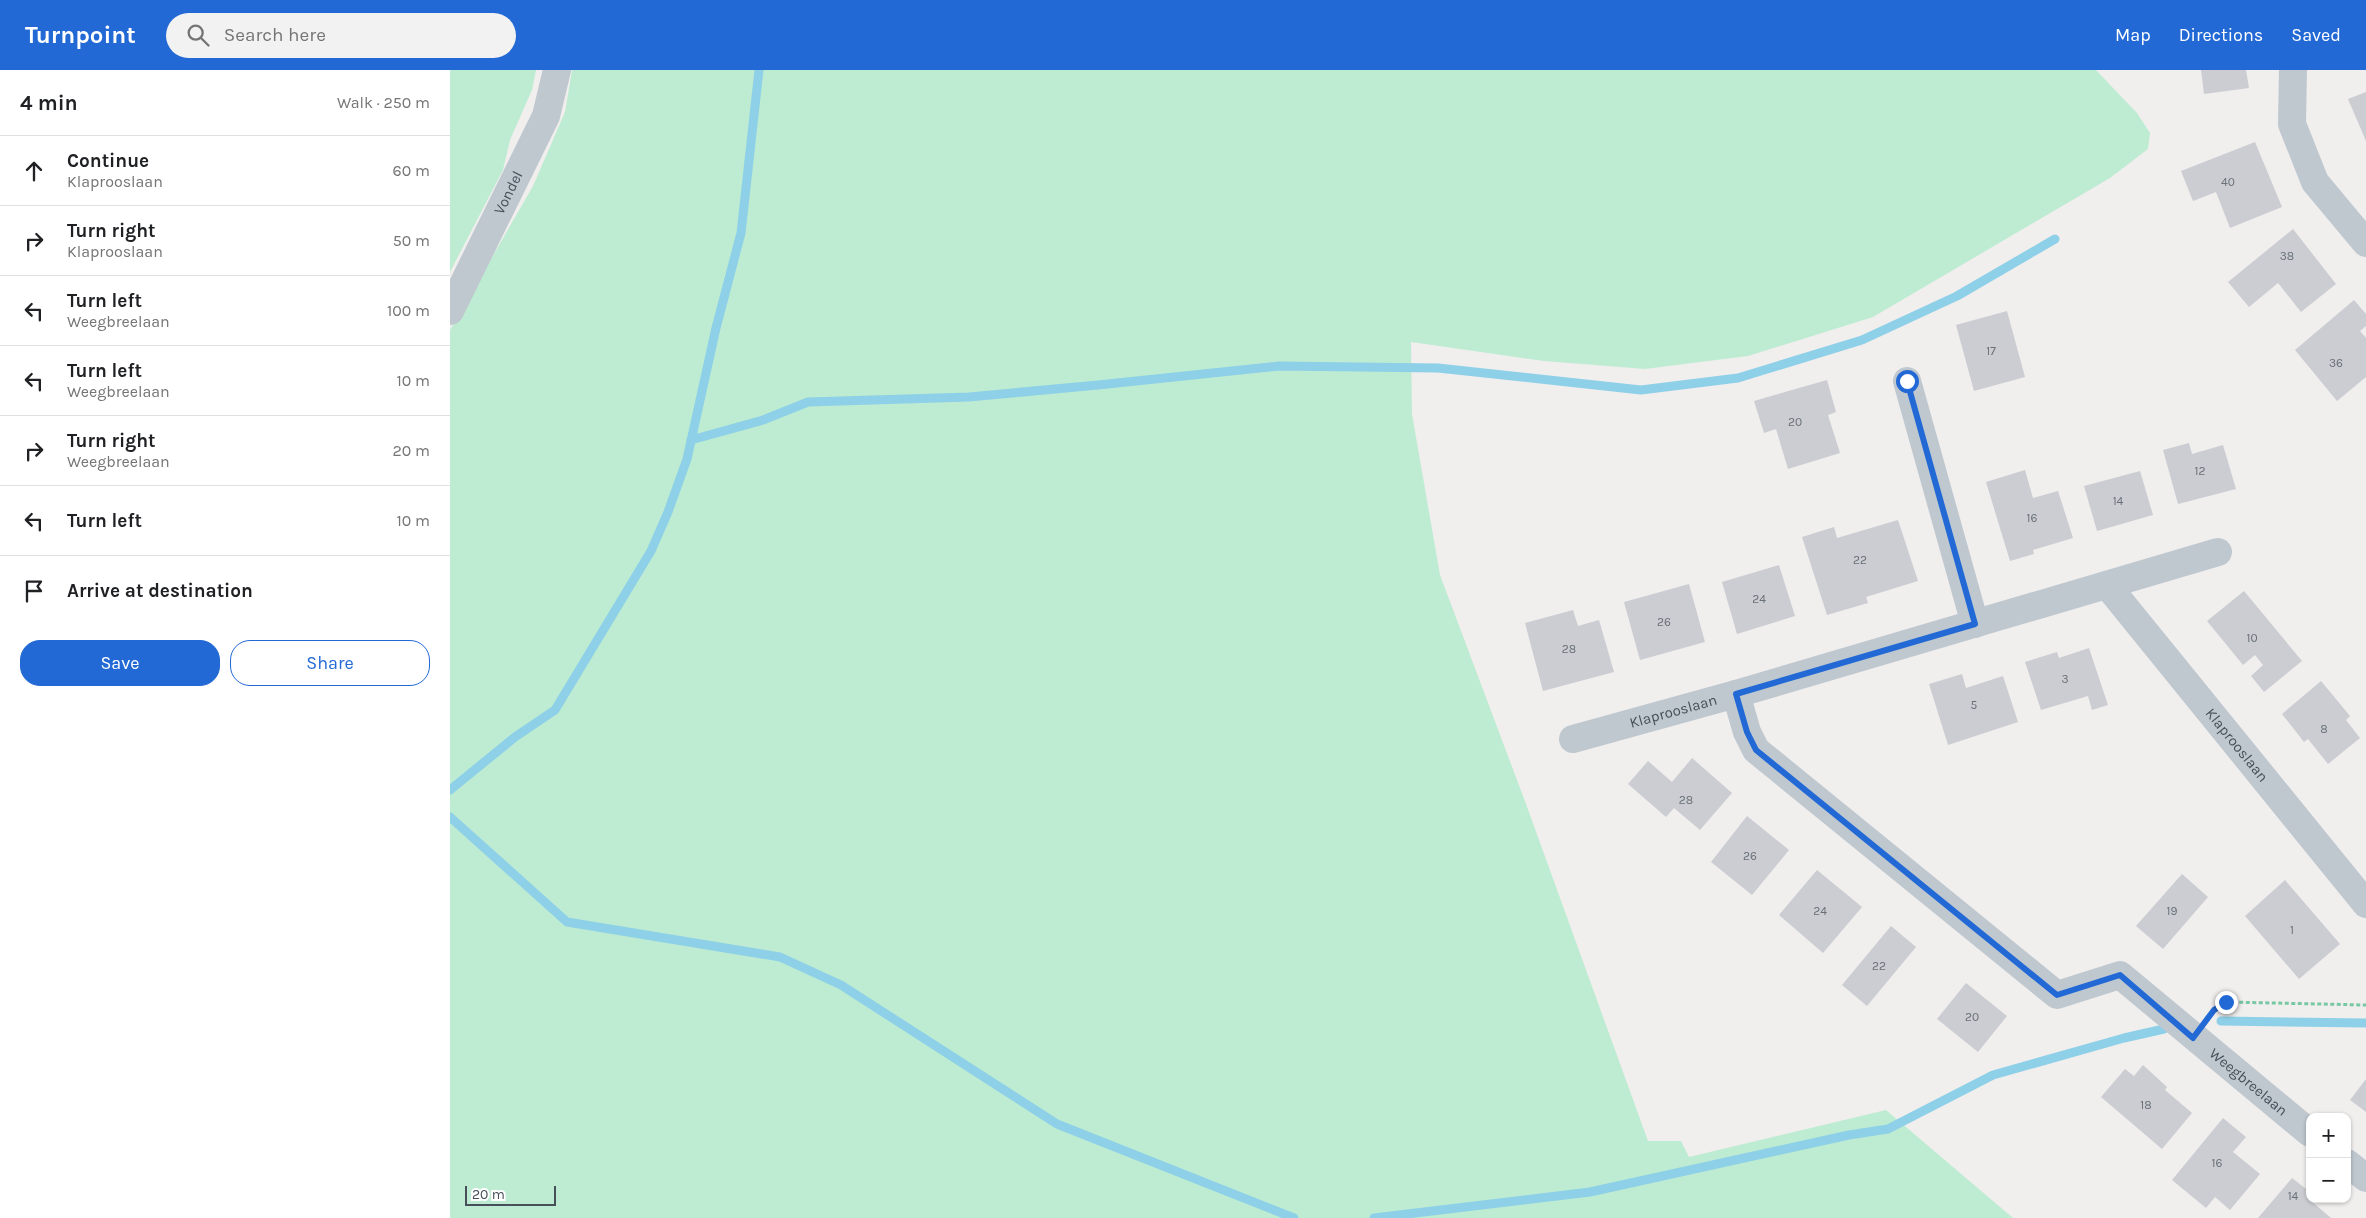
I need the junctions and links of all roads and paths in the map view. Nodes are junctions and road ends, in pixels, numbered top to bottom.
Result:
1 (557, 70) edge
2 (2293, 70) edge
3 (2366, 243) edge
4 (450, 311) edge
5 (1907, 381) dead end
6 (2218, 552) dead end
7 (2107, 585) junction
8 (1975, 624) junction
9 (1736, 694) junction
10 (1573, 739) dead end
11 (2366, 904) edge
12 (2366, 1005) edge
13 (2193, 1038) junction
14 (2306, 1130) edge
15 (2351, 1166) edge
16 (2366, 1178) edge

1 - 4 street, Vondel
2 - 3 street
5 - 8 street
6 - 7 street, Klaprooslaan
7 - 8 street, Klaprooslaan
7 - 11 street, Klaprooslaan
8 - 9 street, Klaprooslaan
9 - 10 street, Klaprooslaan
9 - 13 street, Weegbreelaan
12 - 13 path
13 - 14 street, Weegbreelaan
15 - 16 street

